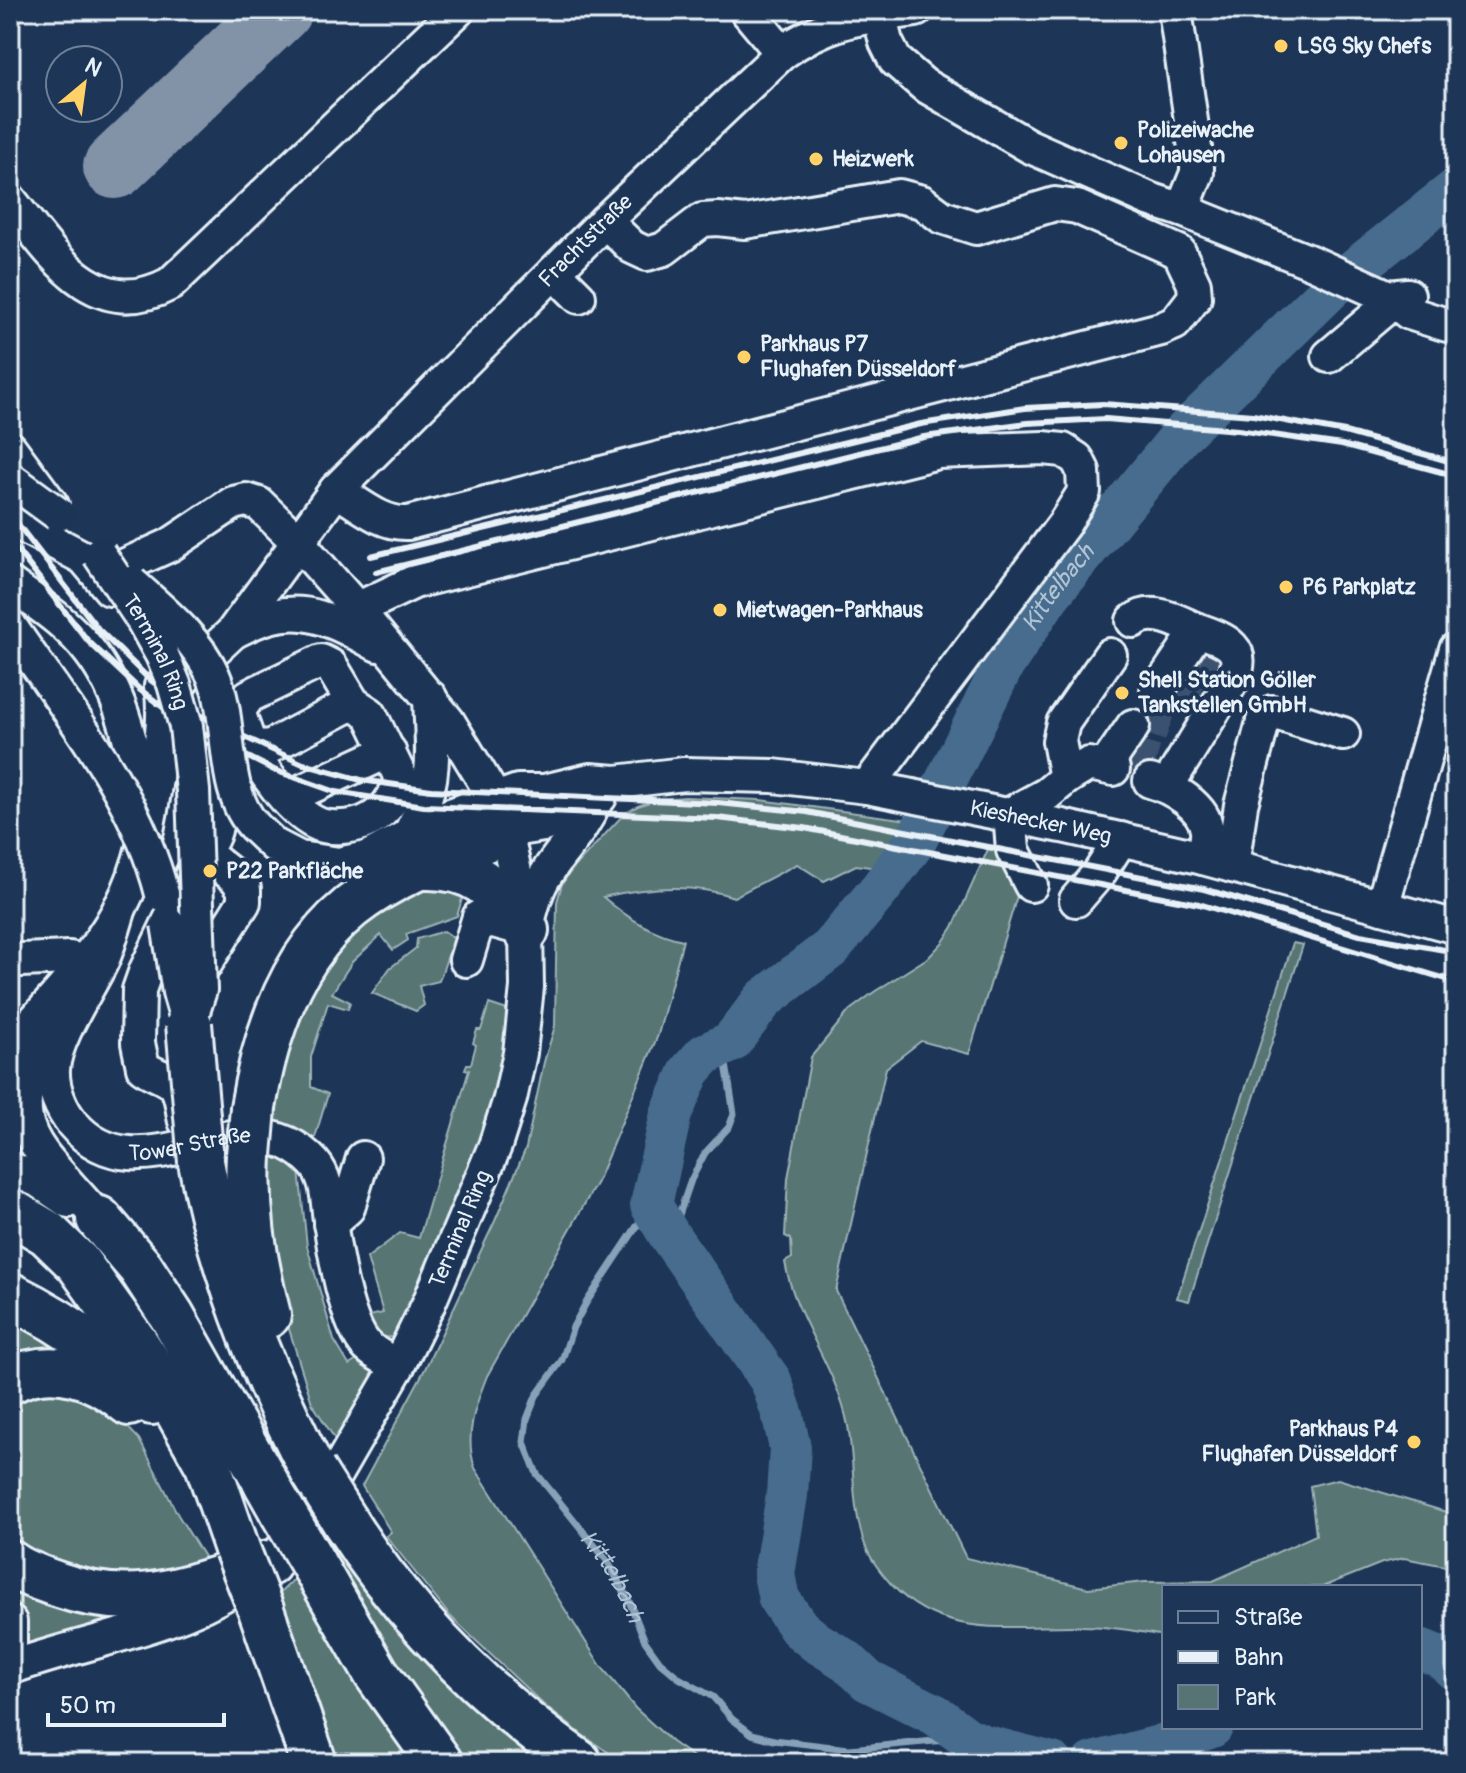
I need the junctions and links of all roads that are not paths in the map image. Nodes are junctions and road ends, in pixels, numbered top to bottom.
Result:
1 (458, 10) edge
2 (746, 10) edge
3 (916, 10) edge
4 (1175, 10) edge
5 (879, 15) junction
6 (782, 53) junction
7 (1072, 166) junction
8 (10, 200) edge
9 (1055, 204) junction
10 (1182, 210) junction
11 (605, 221) junction
12 (554, 272) junction
13 (1382, 294) junction
14 (579, 297) dead end
15 (1456, 309) edge
16 (1456, 324) edge
17 (1329, 356) dead end
18 (10, 448) edge
19 (12, 481) edge
20 (336, 490) junction
21 (58, 514) junction
22 (10, 519) edge
23 (10, 542) edge
24 (298, 542) junction
25 (87, 558) junction
26 (10, 584) edge
27 (357, 609) junction
28 (1133, 621) dead end
29 (10, 626) edge
30 (232, 633) junction
31 (142, 638) junction
32 (1456, 649) edge
33 (395, 654) junction
34 (208, 655) junction
35 (1110, 655) dead end
36 (430, 697) junction
37 (353, 703) junction
38 (165, 707) junction
39 (1343, 734) dead end
40 (1122, 747) tunnel mouth
41 (251, 748) junction
42 (389, 751) junction
43 (1066, 778) junction
44 (867, 787) junction
45 (606, 791) junction
46 (287, 798) junction
47 (500, 814) junction
48 (1010, 814) junction
49 (145, 835) junction
50 (1121, 839) junction
51 (203, 852) junction
52 (416, 852) junction
53 (1218, 862) junction
54 (1031, 885) dead end
55 (1076, 900) dead end
56 (120, 907) junction
57 (1382, 907) junction
58 (1456, 927) edge
59 (526, 930) junction
60 (21, 960) dead end
61 (466, 960) dead end
62 (77, 973) junction
63 (189, 1024) junction
64 (10, 1047) edge
65 (214, 1150) junction
66 (363, 1158) dead end
67 (10, 1168) edge
68 (10, 1211) edge
69 (99, 1219) junction
70 (330, 1224) junction
71 (10, 1295) edge
72 (398, 1366) junction
73 (10, 1381) edge
74 (253, 1556) junction
75 (10, 1563) edge
76 (10, 1622) edge
77 (10, 1644) edge
78 (55, 1655) junction
79 (10, 1668) edge
80 (376, 1673) junction
81 (10, 1692) edge
82 (314, 1763) edge
83 (418, 1763) edge
84 (440, 1763) edge
85 (579, 1763) edge

1 - 8 street
2 - 6 street
3 - 5 street, Frachtstraße
4 - 10 street
5 - 6 street, Frachtstraße
5 - 7 street
6 - 11 street, Frachtstraße
7 - 9 street
7 - 10 street
9 - 11 street
9 - 20 street
10 - 13 street
11 - 12 street, Frachtstraße
12 - 14 street
12 - 20 street, Frachtstraße
13 - 15 street
13 - 16 street
13 - 17 street
18 - 21 street
19 - 21 street, Terminal Ring, bridge
19 - 25 street, Terminal Ring
20 - 24 street, Frachtstraße
21 - 25 street, Terminal Ring
22 - 25 street
23 - 25 street
24 - 25 street, Terminal Ring
24 - 27 street, Terminal Ring
24 - 30 street, Terminal Ring
25 - 31 street, Terminal Ring
25 - 52 street, bridge
25 - 63 street, Terminal Ring, bridge
26 - 49 street, Terminal Ring
27 - 33 street, Terminal Ring
27 - 44 street
28 - 53 street
29 - 63 street, bridge
30 - 33 street, Terminal Ring
30 - 34 street, Terminal Ring
31 - 34 street
31 - 38 street, Terminal Ring
32 - 57 street
33 - 36 street, Terminal Ring
34 - 38 street, Terminal Ring
35 - 43 street
36 - 47 street, Terminal Ring
36 - 52 street
37 - 41 street
37 - 41 street
37 - 42 street
38 - 49 street, Terminal Ring
39 - 53 street
40 - 43 street
41 - 46 street
41 - 51 street
42 - 46 street
42 - 46 street
43 - 48 street
44 - 45 street, Kieshecker Weg
44 - 48 street, Kieshecker Weg
45 - 47 street, Kieshecker Weg
45 - 47 street, Kieshecker Weg
45 - 59 street
47 - 52 highway
47 - 59 street, Terminal Ring
48 - 50 street, Kieshecker Weg
48 - 54 street
49 - 56 street, Terminal Ring
50 - 53 street, Kieshecker Weg
50 - 55 street
51 - 65 street
51 - 65 street
52 - 59 highway
52 - 65 highway, bridge
53 - 57 street, Kieshecker Weg
56 - 62 street, Terminal Ring
56 - 65 street, Tower Straße
57 - 58 street, Kieshecker Weg
59 - 61 street
59 - 72 street, Terminal Ring
60 - 62 street
62 - 64 street, Terminal Ring
62 - 69 street
63 - 65 highway, bridge
65 - 70 street, Tower Straße
65 - 85 highway, bridge
66 - 70 street
67 - 69 street
68 - 74 highway
69 - 80 highway, bridge
70 - 72 street, Tower Straße
71 - 74 highway
72 - 74 street, Terminal Ring
73 - 74 highway
74 - 75 highway
74 - 78 street, Terminal Ring
74 - 82 highway, bridge
76 - 77 street
78 - 79 street, Terminal Ring
78 - 81 street, Terminal Ring
80 - 83 highway
80 - 84 highway

